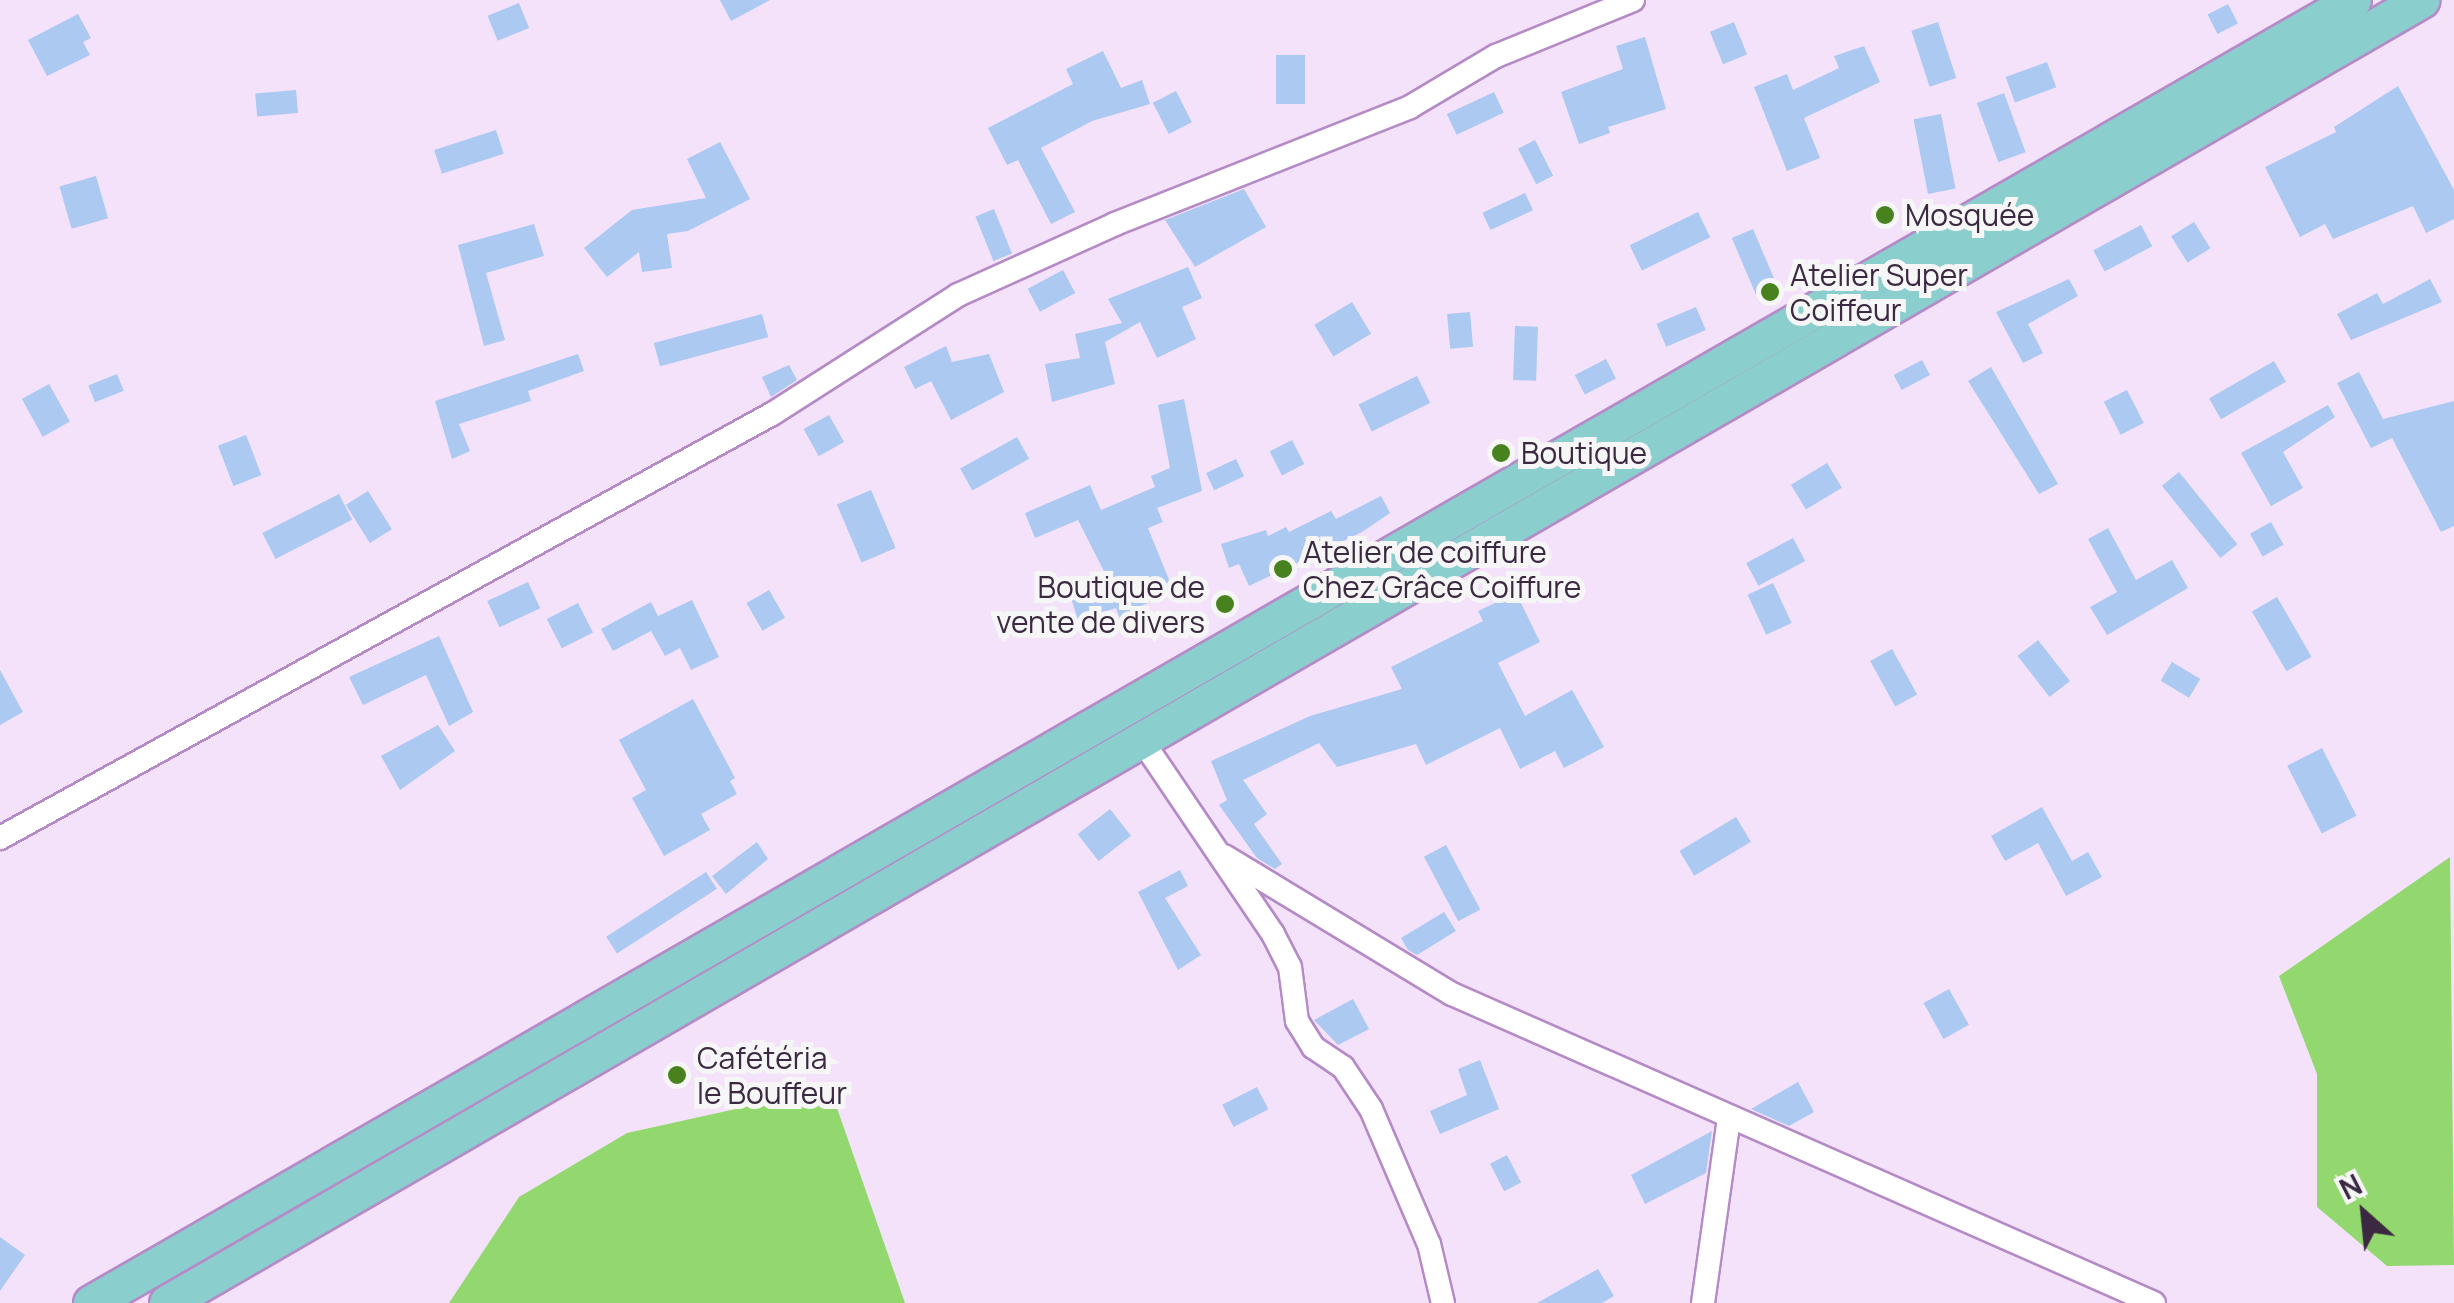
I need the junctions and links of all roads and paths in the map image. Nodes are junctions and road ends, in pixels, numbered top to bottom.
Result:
1 (1633, 0) edge
2 (2353, 0) edge
3 (2405, 4) edge
4 (1141, 739) junction
5 (0, 838) edge
6 (1224, 856) junction
7 (1728, 1118) junction
8 (91, 1303) edge
9 (167, 1303) edge
10 (1443, 1303) edge
11 (1703, 1303) edge
12 (2154, 1303) edge

1 - 5 street
2 - 8 main road
3 - 4 main road
4 - 6 street
4 - 9 main road
6 - 7 street
6 - 10 street
7 - 11 street
7 - 12 street

